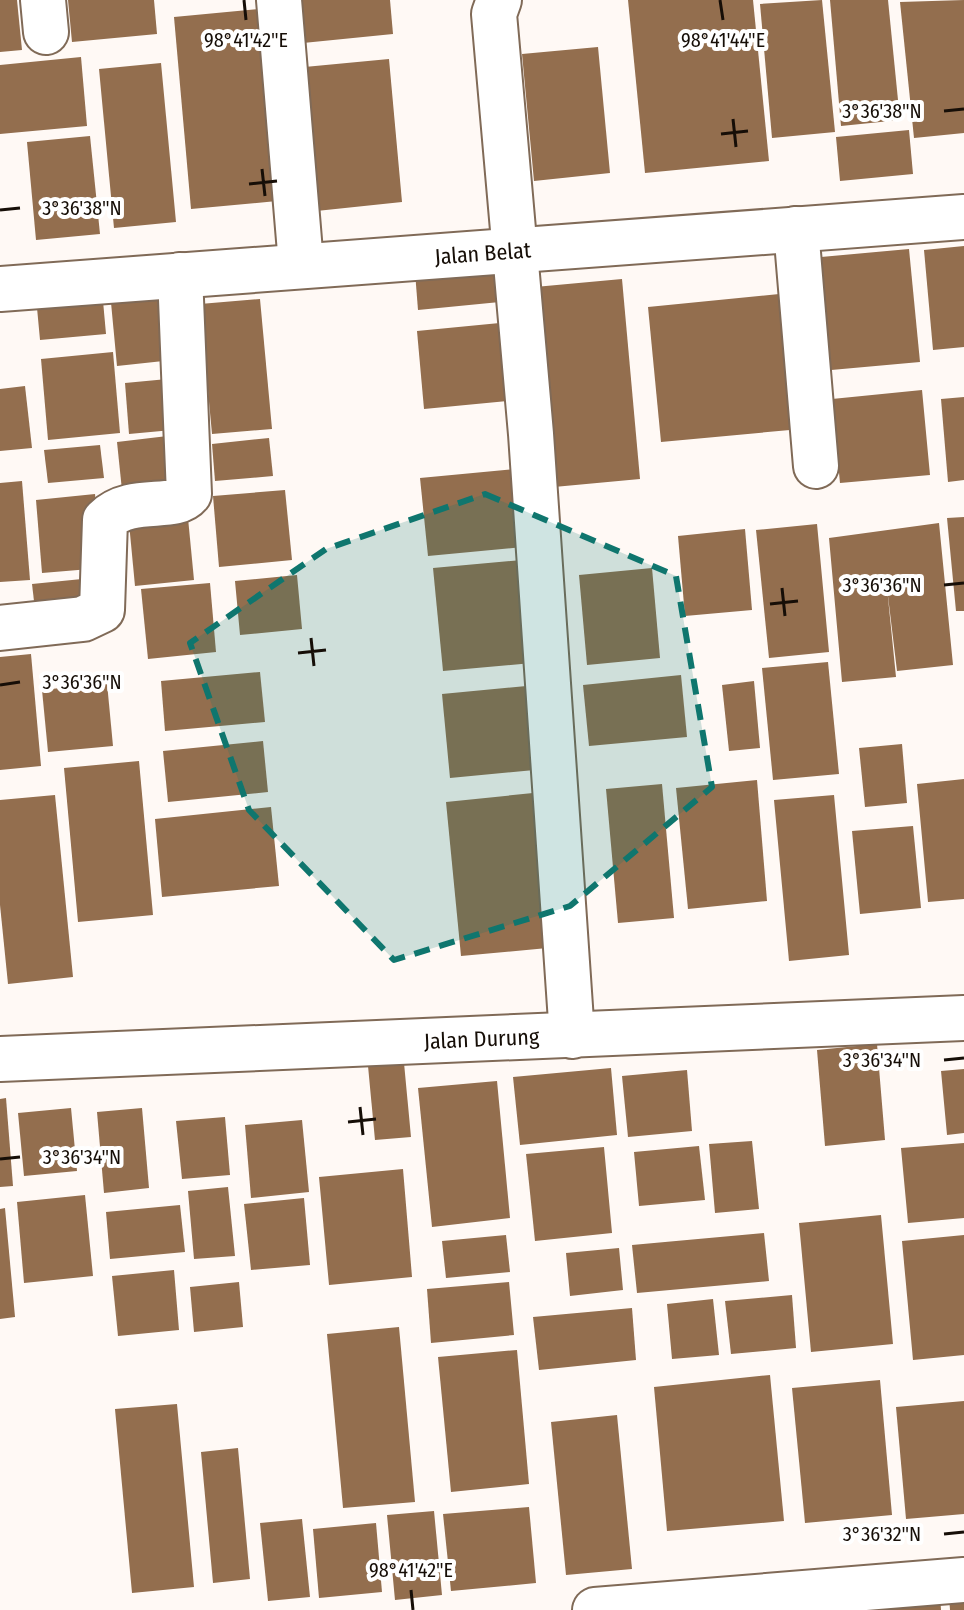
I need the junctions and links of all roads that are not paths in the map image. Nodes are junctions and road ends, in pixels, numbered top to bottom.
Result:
1 (279, 0) edge
2 (499, 0) edge
3 (964, 217) edge
4 (796, 229) junction
5 (515, 248) junction
6 (301, 264) junction
7 (180, 275) junction
8 (0, 289) edge
9 (816, 466) dead end
10 (0, 628) edge
11 (964, 1018) edge
12 (572, 1036) junction
13 (0, 1059) edge
14 (964, 1580) edge
15 (595, 1610) edge

1 - 6 street
2 - 5 street
3 - 4 street, Jalan Belat
4 - 5 street, Jalan Belat
4 - 9 street
5 - 6 street, Jalan Belat
5 - 12 street
6 - 7 street, Jalan Belat
7 - 8 street, Jalan Belat
7 - 10 street
11 - 12 street, Jalan Durung
12 - 13 street, Jalan Durung
14 - 15 street

